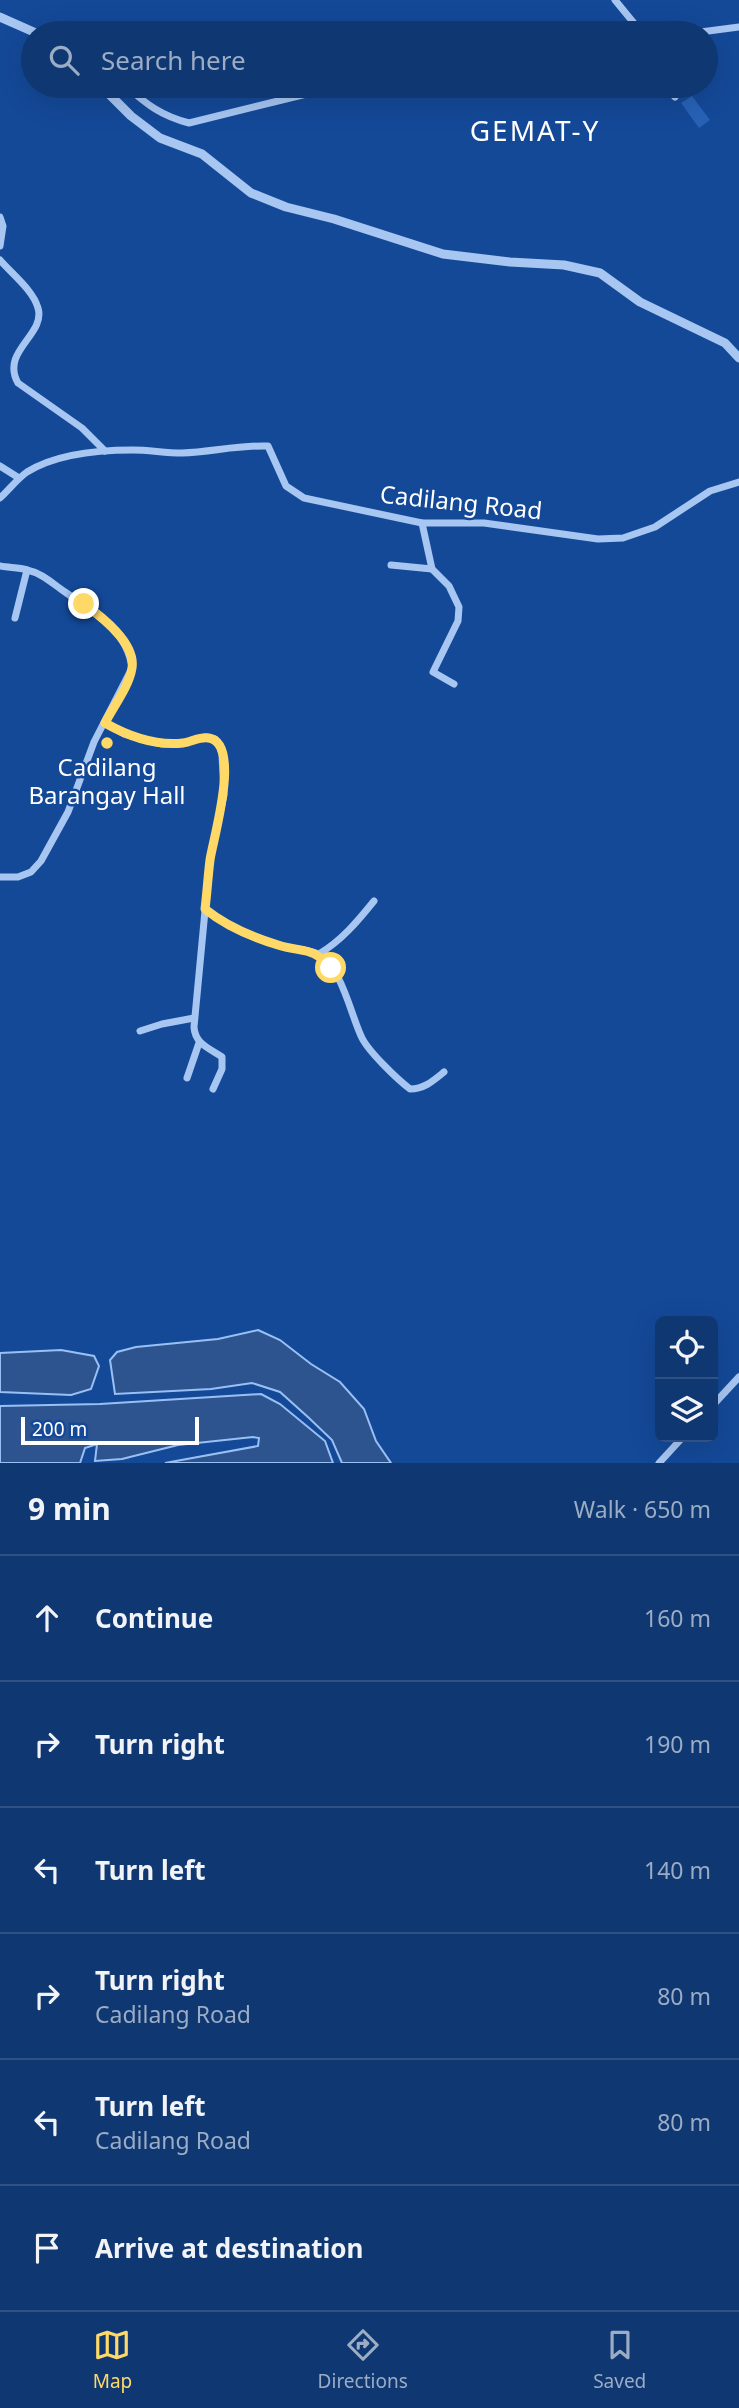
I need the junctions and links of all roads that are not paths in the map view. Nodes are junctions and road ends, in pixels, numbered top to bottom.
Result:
1 (615, 0) edge
2 (0, 17) edge
3 (632, 21) edge
4 (21, 26) edge
5 (739, 27) edge
6 (718, 30) edge
7 (113, 98) edge
8 (140, 98) edge
9 (290, 98) edge
10 (0, 217) edge
11 (0, 246) edge
12 (0, 260) edge
13 (739, 358) edge
14 (105, 451) junction
15 (0, 466) edge
16 (19, 478) junction
17 (739, 482) edge
18 (0, 498) edge
19 (422, 523) junction
20 (391, 565) dead end
21 (0, 566) edge
22 (432, 569) junction
23 (27, 570) junction
24 (15, 618) dead end
25 (454, 684) dead end
26 (105, 723) junction
27 (0, 877) edge
28 (374, 901) dead end
29 (205, 909) junction
30 (319, 954) junction
31 (194, 1018) junction
32 (140, 1031) dead end
33 (199, 1043) junction
34 (444, 1072) dead end
35 (187, 1078) dead end
36 (213, 1090) dead end
37 (739, 1377) edge
38 (718, 1400) edge
39 (678, 1442) edge
40 (659, 1463) edge

1 - 3 street
2 - 4 street
5 - 6 street
7 - 13 street
8 - 9 street
10 - 11 street
12 - 14 street
14 - 16 street, Cadilang Road
14 - 19 street, Cadilang Road
15 - 16 street
16 - 18 street, Cadilang Road
17 - 19 street, Cadilang Road
19 - 22 street
20 - 22 street
21 - 23 street
22 - 25 street
23 - 24 street
23 - 26 street
26 - 27 street
26 - 29 street
28 - 30 street
29 - 30 street
29 - 31 street
30 - 34 street
31 - 32 street
31 - 33 street
33 - 35 street
33 - 36 street
37 - 38 street
39 - 40 street

